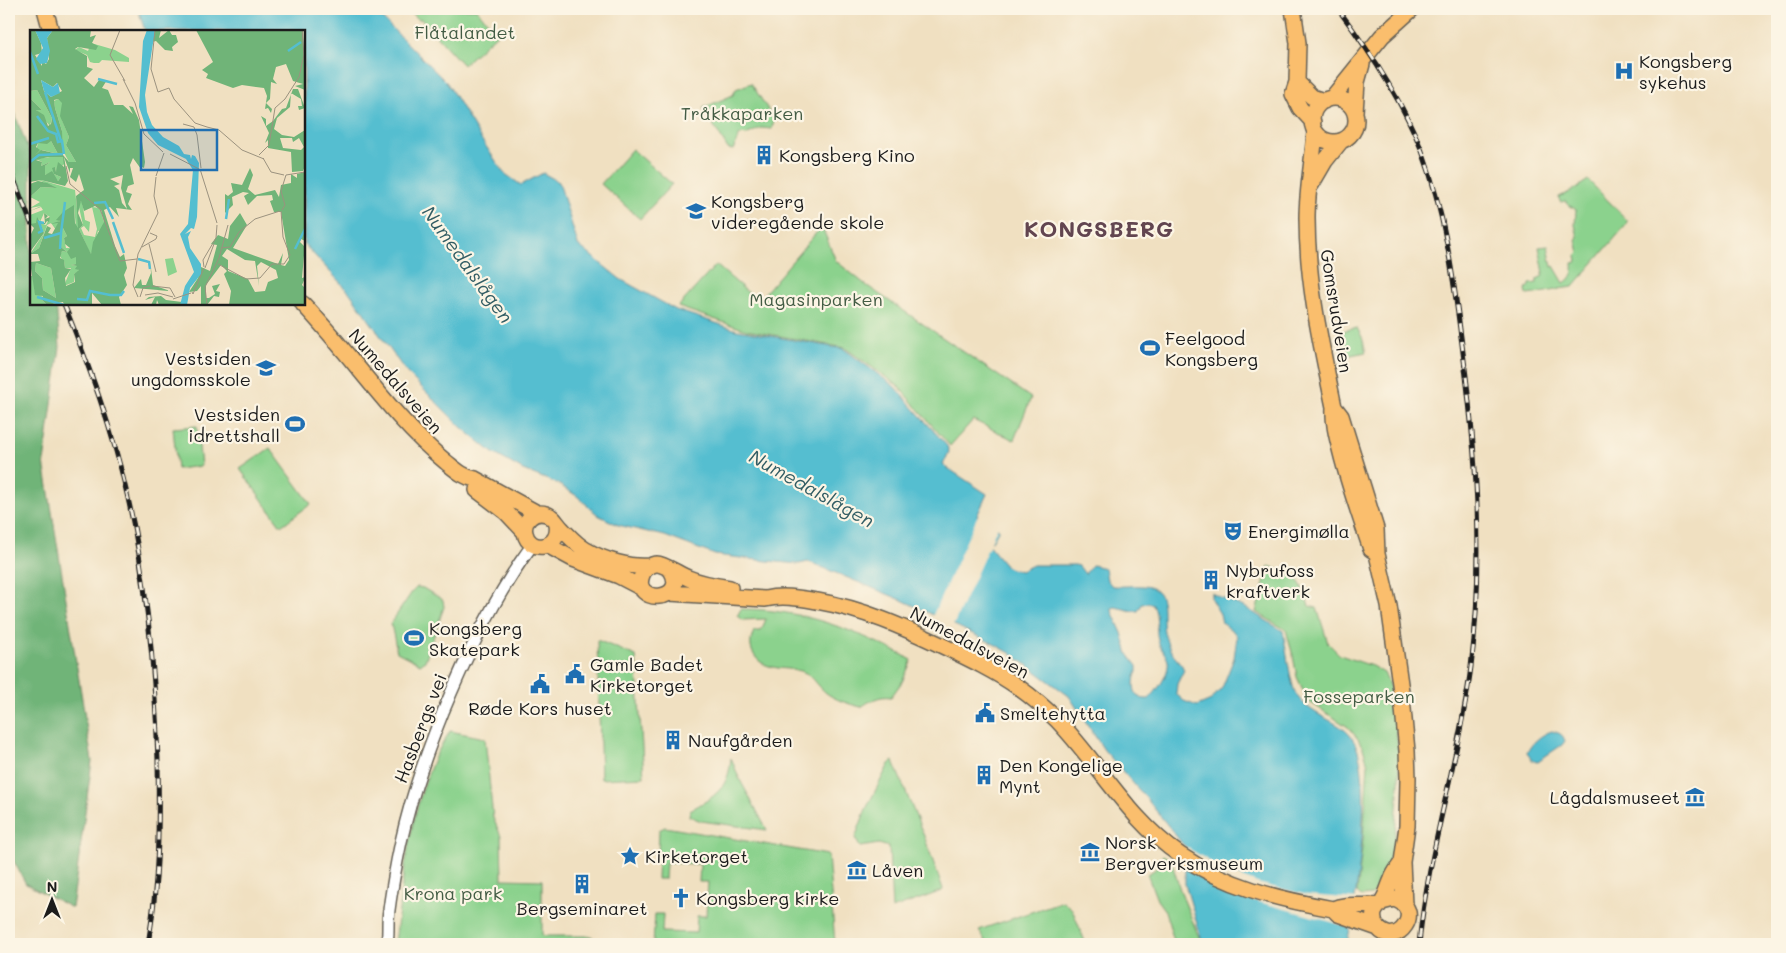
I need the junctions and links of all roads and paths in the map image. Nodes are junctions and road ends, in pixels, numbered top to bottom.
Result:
1 (45, 9) edge
2 (1293, 9) edge
3 (1412, 9) edge
4 (51, 30) edge
5 (1363, 60) junction
6 (1297, 82) junction
7 (1328, 100) junction
8 (1355, 112) junction
9 (1314, 126) junction
10 (1342, 141) junction
11 (1308, 191) junction
12 (304, 305) edge
13 (466, 478) junction
14 (537, 513) junction
15 (557, 525) junction
16 (524, 532) junction
17 (540, 545) junction
18 (649, 566) junction
19 (671, 570) junction
20 (642, 588) junction
21 (669, 593) junction
22 (778, 596) junction
23 (1402, 862) junction
24 (1378, 904) junction
25 (1404, 905) junction
26 (1332, 908) junction
27 (388, 912) junction
28 (1378, 932) edge
29 (1400, 937) edge
30 (379, 944) edge
31 (387, 944) edge

1 - 4 main road
2 - 6 main road
3 - 5 main road
5 - 7 main road
5 - 8 main road
6 - 7 main road
6 - 9 main road
7 - 8 main road
7 - 9 main road
8 - 10 main road
9 - 10 main road
9 - 11 main road, Gomsrudveien
10 - 11 main road, Gomsrudveien
11 - 23 main road, Gomsrudveien
12 - 13 main road, Numedalsveien
13 - 14 main road, Numedalsveien
13 - 16 main road, Numedalsveien
14 - 15 main road
14 - 16 main road
15 - 17 main road
15 - 18 main road
16 - 17 main road
17 - 20 main road
17 - 27 street, Hasbergs vei
18 - 19 main road
18 - 20 main road
19 - 21 main road
19 - 22 main road, Numedalsveien
20 - 21 main road
21 - 22 main road, Numedalsveien
22 - 26 main road, Numedalsveien
23 - 24 main road, Gomsrudveien
23 - 25 main road, Gomsrudveien
24 - 25 main road
24 - 26 main road
24 - 28 main road, Gomsrudveien
25 - 29 main road, Gomsrudveien
26 - 28 main road
27 - 30 street, Hasbergs vei
27 - 31 street, Hasbergs vei
28 - 29 main road, Gomsrudveien

